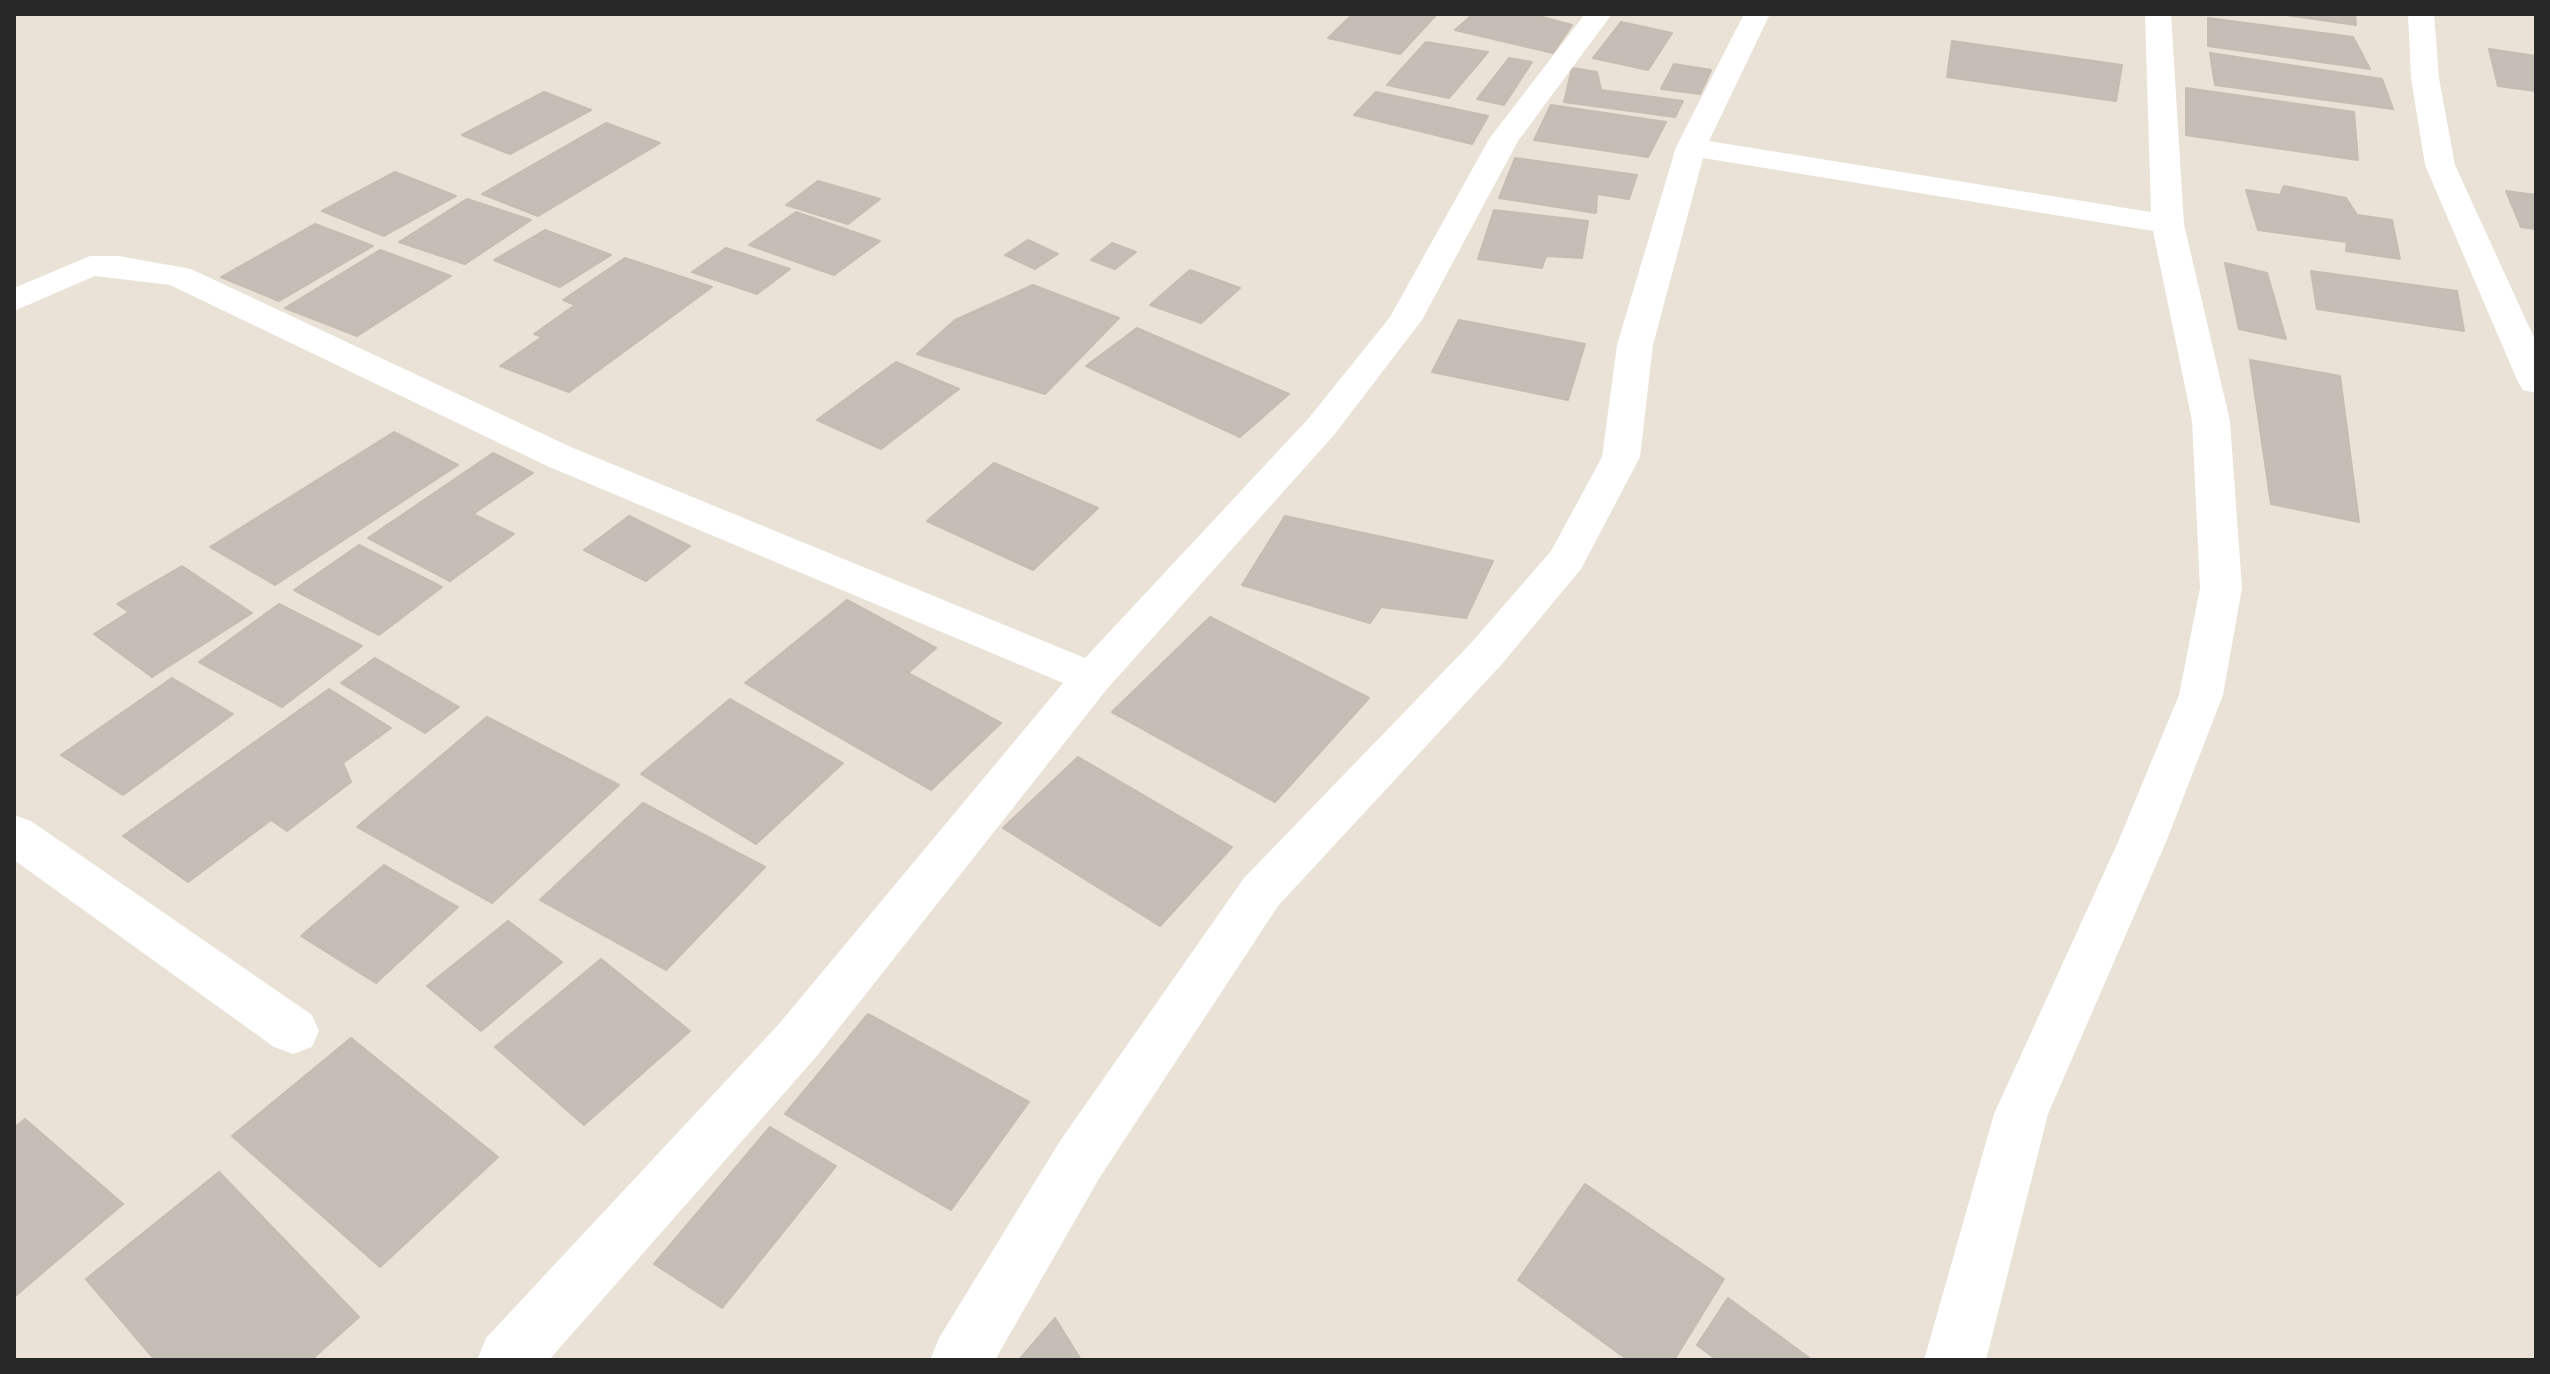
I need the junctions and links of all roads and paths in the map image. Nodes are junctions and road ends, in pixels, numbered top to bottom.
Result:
1 (1599, 14) edge
2 (1757, 14) edge
3 (2158, 14) edge
4 (2421, 14) edge
5 (1691, 147) junction
6 (2168, 224) junction
7 (14, 301) edge
8 (2536, 382) edge
9 (1092, 678) junction
10 (14, 834) edge
11 (293, 1031) dead end
12 (508, 1360) edge
13 (961, 1360) edge
14 (1955, 1360) edge

1 - 9 street
2 - 5 street
3 - 6 street
4 - 8 street
5 - 6 street
5 - 13 street
6 - 14 street
7 - 9 street
9 - 12 street
10 - 11 street

